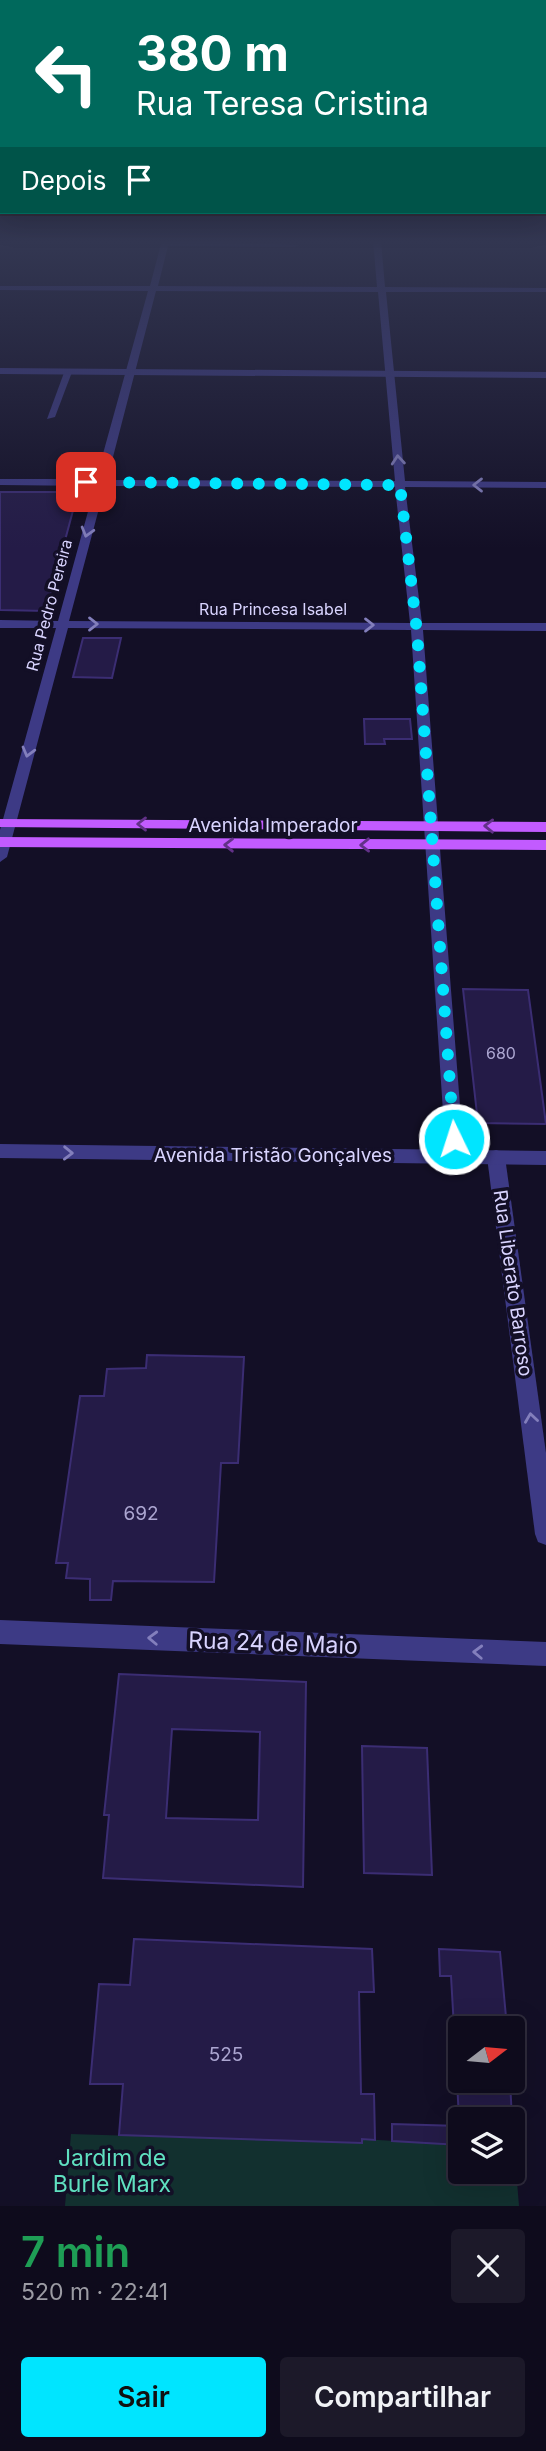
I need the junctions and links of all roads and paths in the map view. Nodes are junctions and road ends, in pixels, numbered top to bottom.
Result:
1 (139, 343) edge
2 (387, 343) edge
3 (0, 371) edge
4 (68, 372) junction
5 (131, 372) junction
6 (390, 374) junction
7 (546, 374) edge
8 (50, 417) dead end
9 (0, 482) edge
10 (102, 482) junction
11 (400, 485) junction
12 (546, 485) edge
13 (0, 624) edge
14 (61, 624) junction
15 (417, 625) junction
16 (546, 627) edge
17 (4, 823) edge
18 (431, 826) junction
19 (546, 827) edge
20 (433, 844) junction
21 (546, 845) edge
22 (1, 847) edge
23 (0, 1151) edge
24 (455, 1157) junction
25 (496, 1157) junction
26 (546, 1158) edge
27 (546, 1534) edge
28 (0, 1632) edge
29 (546, 1654) edge

1 - 5 street, Rua Pedro Pereira
2 - 6 street
3 - 4 street
4 - 5 street
4 - 8 street
5 - 6 street
5 - 10 street, Rua Pedro Pereira
6 - 7 street
11 -> 6 street
9 - 10 street
10 - 11 street
10 -> 14 street, Rua Pedro Pereira
12 -> 11 street
11 - 15 street
13 - 14 street, Rua Princesa Isabel
14 -> 15 street, Rua Princesa Isabel
14 -> 17 street, Rua Pedro Pereira
15 - 16 street, Rua Princesa Isabel
15 - 18 street
18 -> 17 main road, Avenida Imperador
17 - 22 street, Rua Pedro Pereira
19 -> 18 main road, Avenida Imperador
18 - 20 street
20 - 21 main road, Avenida Imperador
20 -> 22 main road, Avenida Imperador
20 - 24 street
23 -> 24 street, Avenida Tristão Gonçalves
24 - 25 street, Avenida Tristão Gonçalves
25 - 26 street, Avenida Tristão Gonçalves
27 -> 25 street, Rua Liberato Barroso
29 -> 28 street, Rua 24 de Maio

